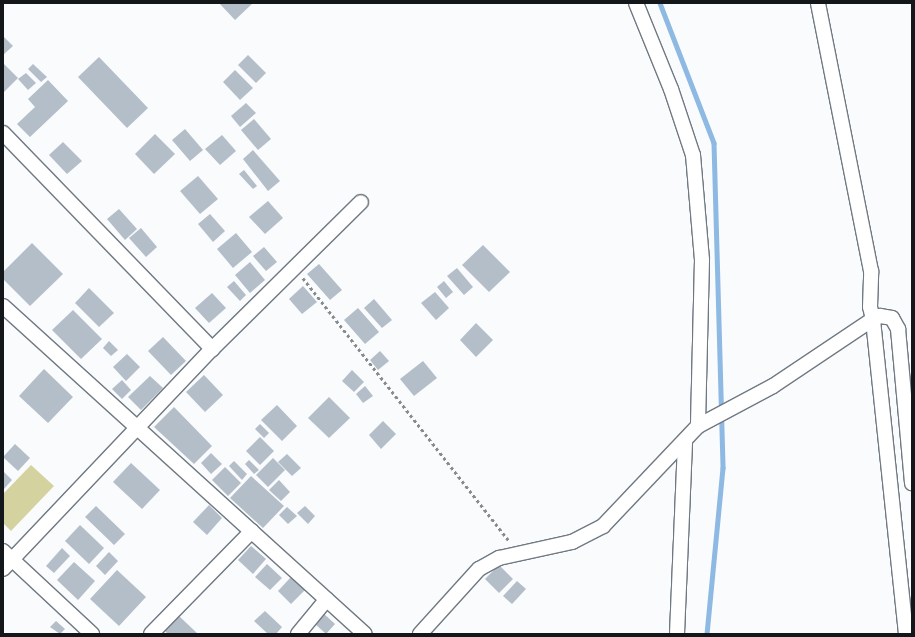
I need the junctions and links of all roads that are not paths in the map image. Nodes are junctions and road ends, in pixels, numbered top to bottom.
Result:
1 (636, 3) edge
2 (818, 3) edge
3 (3, 133) edge
4 (361, 202) dead end
5 (3, 306) edge
6 (873, 319) junction
7 (212, 349) junction
8 (702, 423) junction
9 (135, 428) junction
10 (684, 441) junction
11 (912, 483) edge
12 (252, 531) junction
13 (6, 560) edge
14 (326, 599) junction
15 (92, 634) edge
16 (151, 634) edge
17 (298, 634) edge
18 (365, 634) edge
19 (420, 634) edge
20 (677, 634) edge
21 (906, 634) edge

1 - 8 street
2 - 6 street
3 - 7 street
4 - 7 street
5 - 9 street
6 - 8 street
6 - 11 street
6 - 21 street
7 - 9 street
8 - 10 street
9 - 12 street
9 - 13 street
10 - 19 street
10 - 20 street
12 - 14 street
12 - 16 street
13 - 15 street
14 - 17 street
14 - 18 street

